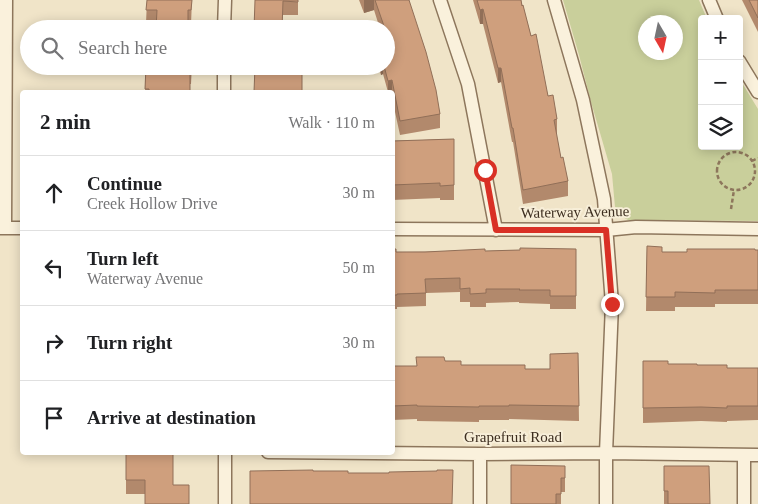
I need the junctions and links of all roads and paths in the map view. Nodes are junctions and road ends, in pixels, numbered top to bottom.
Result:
1 (6, 0) edge
2 (225, 0) edge
3 (440, 0) edge
4 (554, 0) edge
5 (709, 0) edge
6 (715, 15) edge
7 (224, 20) edge
8 (743, 68) edge
9 (224, 75) edge
10 (224, 90) edge
11 (758, 92) edge
12 (758, 158) edge
13 (752, 161) junction
14 (734, 190) junction
15 (731, 210) dead end
16 (2, 228) edge
17 (20, 228) edge
18 (758, 229) edge
19 (395, 230) edge
20 (496, 230) junction
21 (606, 230) junction
22 (395, 453) edge
23 (606, 453) junction
24 (480, 454) junction
25 (225, 455) edge
26 (744, 455) junction
27 (758, 455) edge
28 (225, 504) edge
29 (480, 504) edge
30 (606, 504) edge
31 (744, 504) edge

1 - 16 street
2 - 7 street
3 - 20 street
4 - 21 street
5 - 6 street
8 - 11 street
9 - 10 street
12 - 13 path
13 - 14 path
13 - 14 path
14 - 15 path
16 - 17 street
18 - 21 street, Waterway Avenue
19 - 20 street, Waterway Avenue
20 - 21 street, Waterway Avenue
21 - 23 street
22 - 24 street, Grapefruit Road
23 - 24 street, Grapefruit Road
23 - 26 street, Grapefruit Road
23 - 30 street
24 - 29 street
25 - 28 street
26 - 27 street, Grapefruit Road
26 - 31 street

